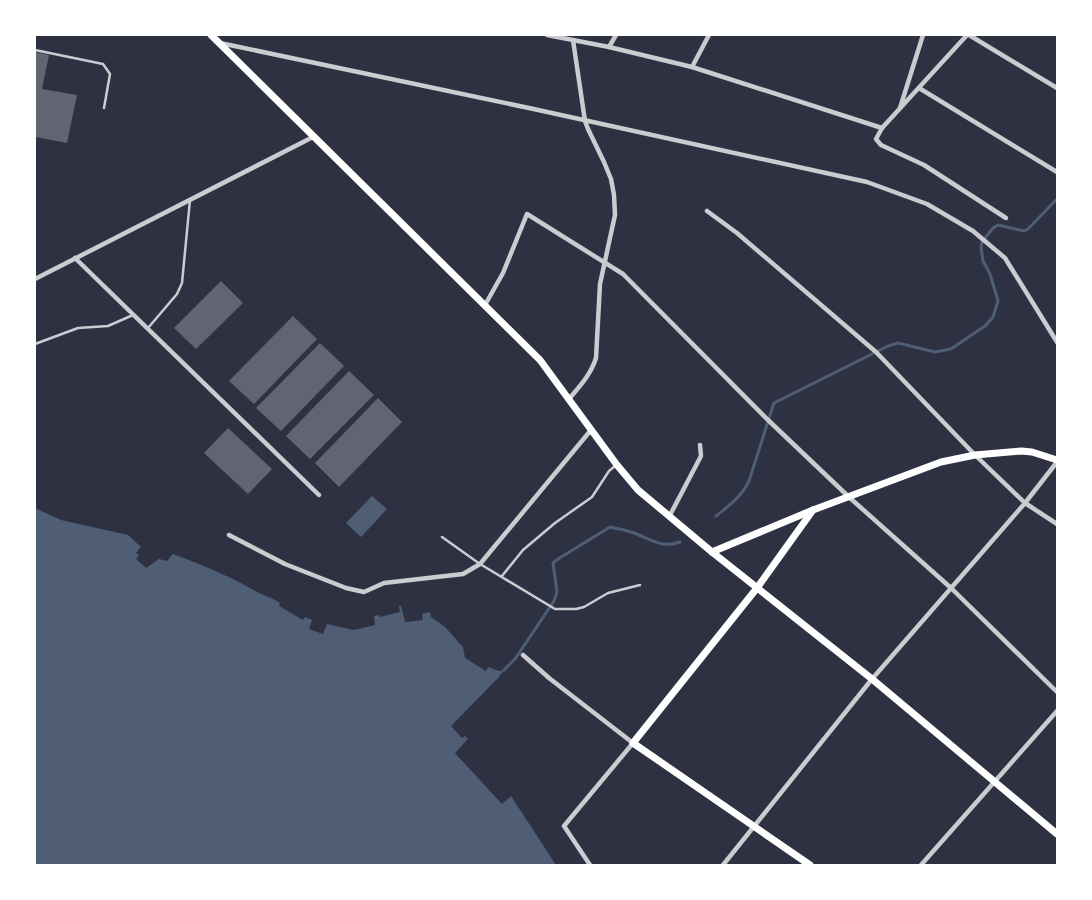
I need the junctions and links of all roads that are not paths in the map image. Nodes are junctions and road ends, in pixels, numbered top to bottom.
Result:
1 (211, 35) edge
2 (548, 35) edge
3 (616, 35) edge
4 (710, 35) edge
5 (923, 35) edge
6 (968, 35) edge
7 (573, 40) junction
8 (219, 43) junction
9 (609, 47) junction
10 (35, 50) edge
11 (692, 67) junction
12 (919, 88) junction
13 (1057, 88) edge
14 (104, 108) dead end
15 (900, 109) junction
16 (585, 121) junction
17 (882, 128) junction
18 (313, 137) junction
19 (1057, 172) edge
20 (190, 200) junction
21 (707, 211) dead end
22 (1006, 218) dead end
23 (75, 258) junction
24 (604, 262) junction
25 (35, 279) edge
26 (485, 305) junction
27 (133, 315) junction
28 (147, 329) junction
29 (1057, 342) edge
30 (35, 344) edge
31 (568, 399) junction
32 (591, 430) junction
33 (700, 445) dead end
34 (975, 455) junction
35 (1057, 461) edge
36 (616, 465) junction
37 (319, 495) dead end
38 (850, 498) junction
39 (1025, 503) junction
40 (813, 510) junction
41 (669, 517) junction
42 (1057, 524) edge
43 (228, 536) dead end
44 (442, 537) dead end
45 (712, 552) junction
46 (480, 564) junction
47 (502, 576) junction
48 (640, 585) dead end
49 (757, 588) junction
50 (951, 588) junction
51 (523, 655) dead end
52 (872, 679) junction
53 (1057, 692) edge
54 (1057, 711) edge
55 (634, 743) junction
56 (996, 782) junction
57 (754, 826) junction
58 (1057, 834) edge
59 (590, 865) edge
60 (723, 865) edge
61 (810, 865) edge
62 (922, 865) edge

1 - 8 main road
2 - 7 street
3 - 9 street
4 - 11 street
5 - 15 street
6 - 12 street
6 - 13 street
7 - 9 street
7 - 16 street
8 - 16 street
8 - 18 main road
9 - 11 street
10 - 14 lane
11 - 17 street
12 - 15 street
12 - 19 street
15 - 17 street
16 - 24 street
16 - 29 street
17 - 22 street
18 - 20 street
18 - 26 main road
20 - 23 street
20 - 28 lane
21 - 34 street
23 - 25 street
23 - 27 street
24 - 26 street
24 - 31 street
24 - 38 street
26 - 31 main road
27 - 28 street
27 - 30 lane
28 - 37 street
31 - 32 main road
32 - 36 main road
32 - 46 street
33 - 41 street
34 - 35 main road
34 - 38 main road
34 - 39 street
35 - 39 street
36 - 41 main road
36 - 47 lane
38 - 40 main road
38 - 50 street
39 - 42 street
39 - 50 street
40 - 45 main road
40 - 49 main road
41 - 45 main road
43 - 46 street
44 - 46 lane
45 - 49 main road
46 - 47 lane
47 - 48 lane
49 - 52 main road
49 - 55 main road
50 - 52 street
50 - 53 street
51 - 55 street
52 - 56 main road
52 - 57 street
54 - 56 street
55 - 57 main road
55 - 59 street
56 - 58 main road
56 - 62 street
57 - 60 street
57 - 61 main road

